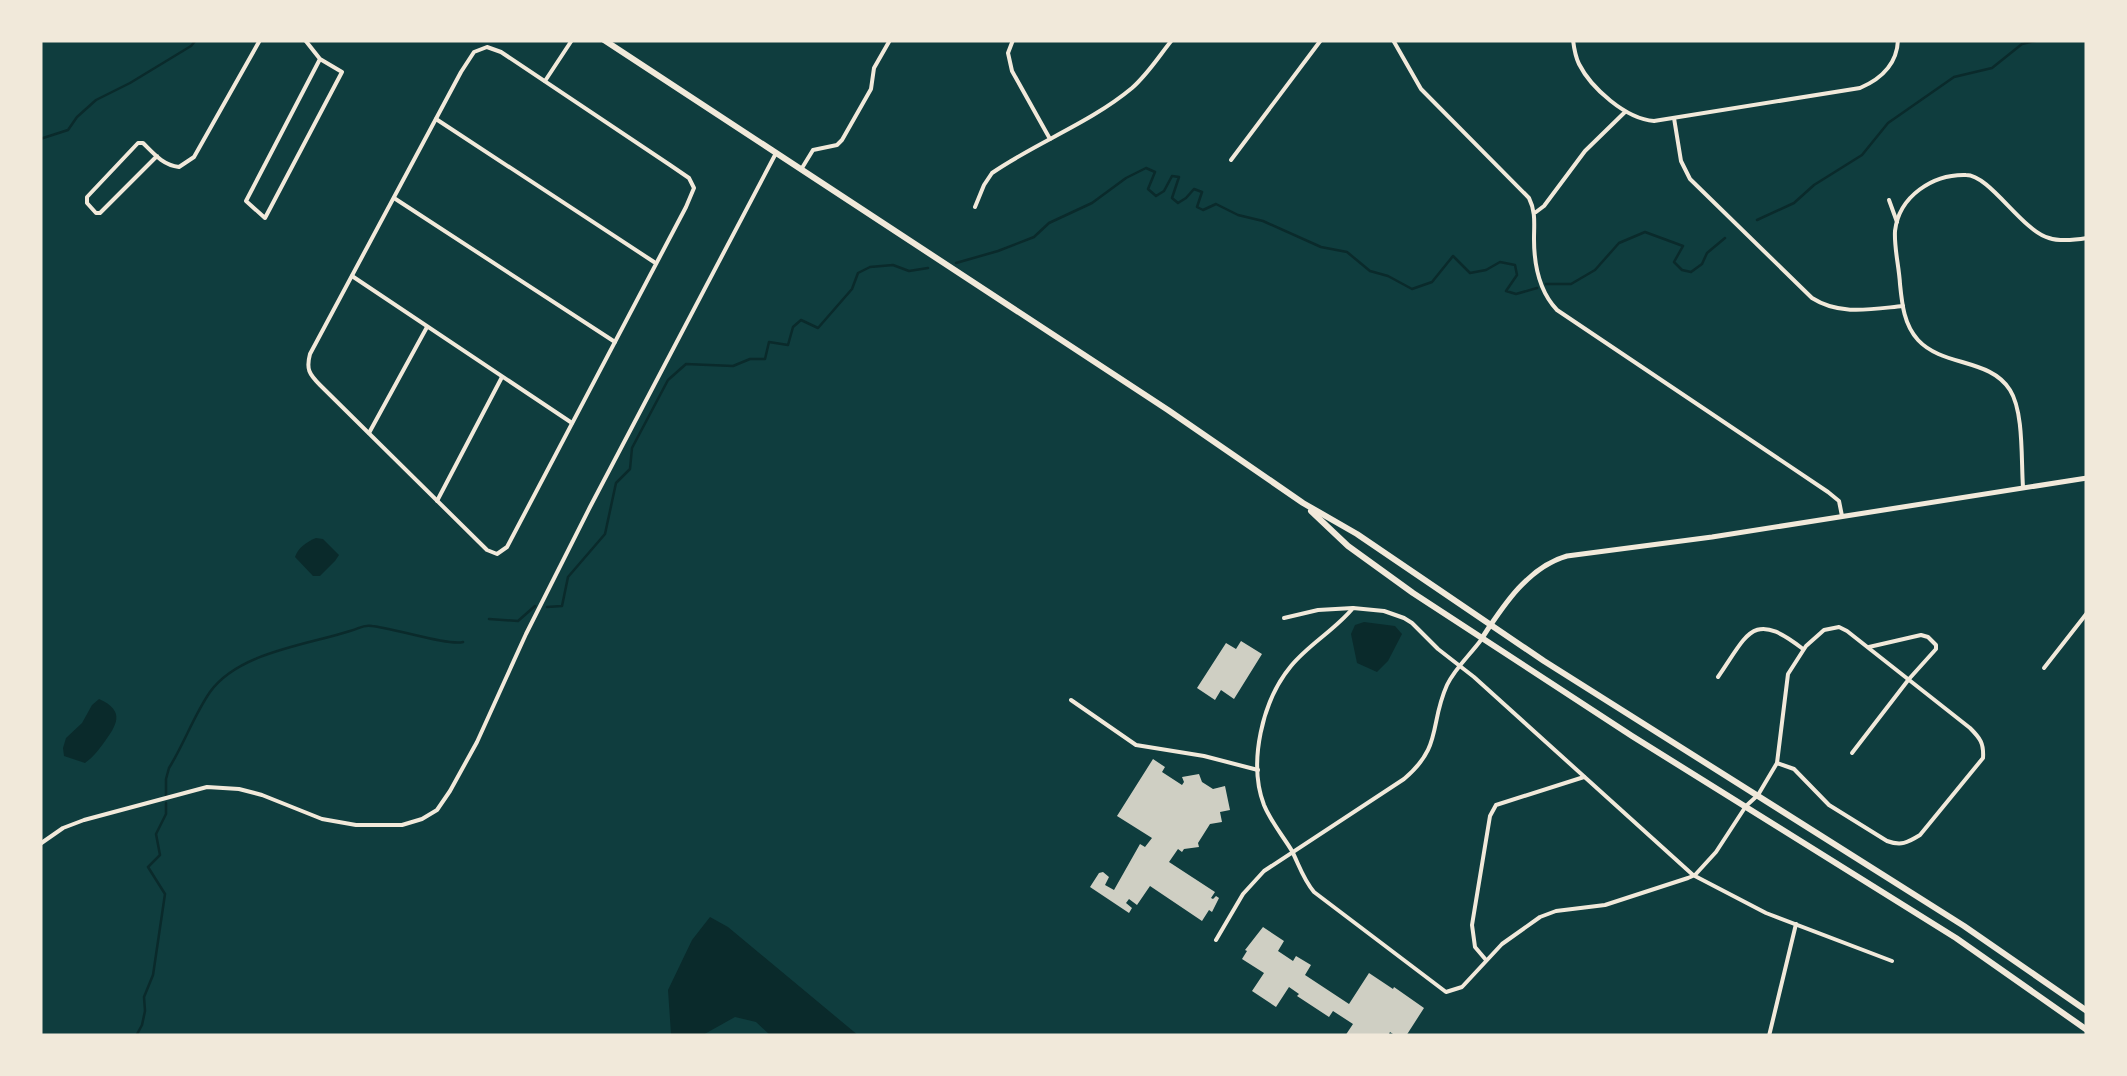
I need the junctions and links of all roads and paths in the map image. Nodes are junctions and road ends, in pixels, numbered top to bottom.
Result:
1 (260, 40) edge
2 (305, 40) edge
3 (572, 40) edge
4 (604, 40) edge
5 (890, 40) edge
6 (1013, 40) edge
7 (1172, 40) edge
8 (1321, 40) edge
9 (1393, 40) edge
10 (1573, 40) edge
11 (1898, 40) edge
12 (320, 59) junction
13 (545, 81) junction
14 (1625, 112) junction
15 (1674, 118) junction
16 (436, 119) junction
17 (1050, 138) junction
18 (776, 154) junction
19 (157, 156) junction
20 (1231, 160) dead end
21 (801, 170) junction
22 (394, 198) junction
23 (1889, 200) dead end
24 (975, 208) dead end
25 (1534, 213) junction
26 (1897, 222) junction
27 (2087, 238) edge
28 (656, 263) junction
29 (352, 276) junction
30 (1903, 306) junction
31 (427, 327) junction
32 (615, 342) junction
33 (502, 377) junction
34 (572, 422) junction
35 (369, 433) junction
36 (2087, 478) edge
37 (2022, 488) junction
38 (437, 500) junction
39 (1303, 503) junction
40 (1842, 516) junction
41 (1353, 608) junction
42 (2087, 613) edge
43 (1284, 618) dead end
44 (1490, 625) junction
45 (1482, 638) junction
46 (1868, 647) junction
47 (1804, 650) junction
48 (1460, 666) junction
49 (2044, 668) dead end
50 (1718, 677) dead end
51 (1909, 679) junction
52 (1071, 700) dead end
53 (1852, 753) dead end
54 (1777, 763) junction
55 (1258, 770) junction
56 (1586, 776) junction
57 (1758, 795) junction
58 (1746, 806) junction
59 (40, 844) edge
60 (1292, 853) junction
61 (1693, 875) junction
62 (1796, 924) junction
63 (1216, 940) dead end
64 (1889, 959) dead end
65 (1486, 960) junction
66 (2087, 1012) edge
67 (2087, 1030) edge
68 (1769, 1036) edge

1 - 19 street
2 - 12 street
3 - 13 street
4 - 18 main road
5 - 21 street
6 - 17 street
7 - 17 street
8 - 20 street
9 - 25 street
10 - 14 street
11 - 15 street
12 - 12 street
13 - 16 street
13 - 28 street
14 - 15 street
14 - 25 street
15 - 30 street
16 - 22 street
16 - 28 street
17 - 24 street
18 - 21 main road
18 - 59 street
19 - 19 street
21 - 39 main road
22 - 29 street
22 - 32 street
23 - 26 street
25 - 40 street
26 - 27 street
26 - 30 street
28 - 32 street
29 - 31 street
29 - 35 street
30 - 37 street
31 - 33 street
31 - 35 street
32 - 34 street
33 - 34 street
33 - 38 street
34 - 38 street
35 - 38 street
36 - 37 street
37 - 40 street
39 - 44 main road
39 - 45 main road
40 - 44 street
41 - 43 street
41 - 48 street
41 - 55 street
42 - 49 street
44 - 45 street
44 - 57 main road
45 - 48 street
45 - 58 main road
46 - 47 street
46 - 51 street
46 - 51 street
47 - 50 street
47 - 54 street
48 - 56 street
48 - 60 street
51 - 53 street
51 - 54 street
52 - 55 street
54 - 57 street
55 - 60 street
56 - 61 street
56 - 65 street
57 - 58 street
57 - 66 main road
58 - 61 street
58 - 67 main road
60 - 63 street
60 - 65 street
61 - 62 street
61 - 65 street
62 - 64 street
62 - 68 street

